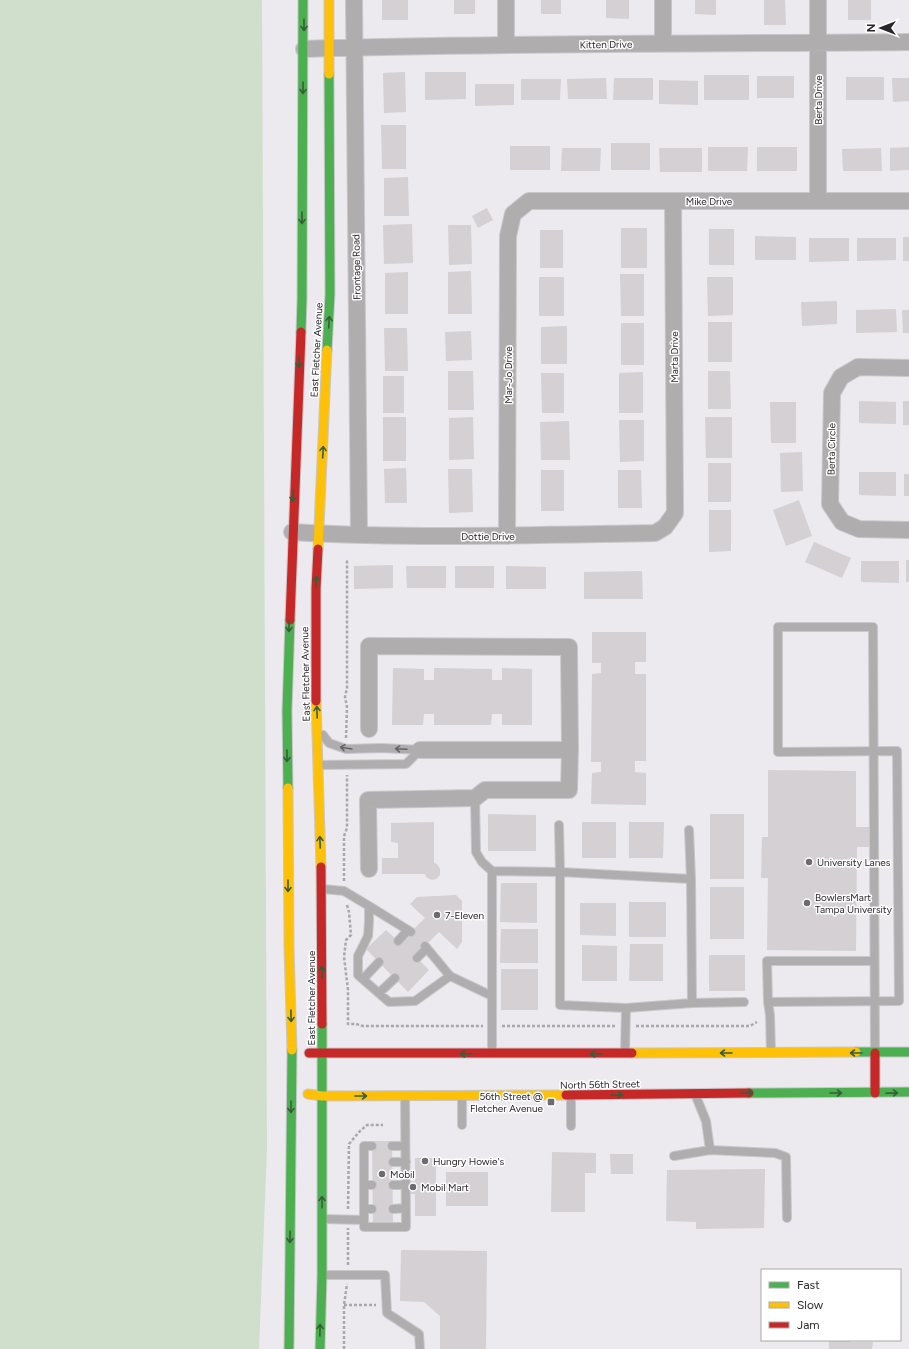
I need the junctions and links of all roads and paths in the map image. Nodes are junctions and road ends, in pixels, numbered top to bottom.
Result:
1 (304, 0) edge
2 (329, 0) edge
3 (354, 0) edge
4 (506, 0) edge
5 (663, 0) edge
6 (818, 0) edge
7 (909, 42) edge
8 (663, 43) junction
9 (818, 43) junction
10 (506, 44) junction
11 (354, 47) junction
12 (329, 49) junction
13 (304, 50) junction
14 (672, 201) junction
15 (818, 201) junction
16 (909, 201) edge
17 (514, 214) joint
18 (909, 368) edge
19 (674, 513) joint
20 (909, 530) edge
21 (292, 532) junction
22 (319, 533) junction
23 (359, 535) junction
24 (507, 536) junction
25 (347, 559) dead end
26 (317, 729) junction
27 (369, 729) dead end
28 (346, 749) junction
29 (420, 750) junction
30 (570, 750) junction
31 (874, 752) junction
32 (347, 764) junction
33 (318, 765) junction
34 (475, 798) junction
35 (559, 825) dead end
36 (689, 830) dead end
37 (344, 869) dead end
38 (369, 869) dead end
39 (492, 872) junction
40 (560, 872) junction
41 (691, 879) junction
42 (322, 889) junction
43 (369, 906) junction
44 (398, 940) dead end
45 (417, 958) dead end
46 (874, 961) junction
47 (379, 962) dead end
48 (450, 976) junction
49 (395, 978) dead end
50 (363, 980) junction
51 (379, 993) junction
52 (492, 996) junction
53 (874, 1001) junction
54 (744, 1002) dead end
55 (768, 1002) junction
56 (692, 1003) junction
57 (626, 1008) junction
58 (322, 1052) junction
59 (875, 1052) junction
60 (909, 1052) edge
61 (771, 1053) junction
62 (292, 1054) junction
63 (492, 1054) junction
64 (624, 1054) junction
65 (291, 1092) junction
66 (909, 1092) edge
67 (462, 1094) junction
68 (695, 1094) junction
69 (875, 1094) junction
70 (322, 1096) junction
71 (405, 1096) junction
72 (571, 1096) junction
73 (462, 1125) dead end
74 (571, 1126) dead end
75 (372, 1146) dead end
76 (392, 1146) dead end
77 (405, 1146) junction
78 (710, 1150) junction
79 (674, 1156) dead end
80 (393, 1162) dead end
81 (406, 1162) junction
82 (393, 1185) dead end
83 (406, 1185) junction
84 (406, 1208) junction
85 (393, 1209) dead end
86 (786, 1218) dead end
87 (322, 1220) junction
88 (364, 1220) junction
89 (322, 1275) junction
90 (344, 1305) dead end
91 (377, 1305) dead end
92 (289, 1349) edge
93 (320, 1349) edge
94 (420, 1349) edge

1 -> 13 main road, East Fletcher Avenue
2 - 12 main road, East Fletcher Avenue
3 - 11 street, Frontage Road
4 - 10 street
5 - 8 street
6 - 9 street, Berta Drive
7 - 9 street, Kitten Drive
8 - 9 street, Kitten Drive
8 - 10 street, Kitten Drive
9 - 15 street, Berta Drive
10 - 11 street, Kitten Drive
11 - 12 street, Kitten Drive
11 - 23 street, Frontage Road
12 - 13 street, Kitten Drive
22 -> 12 main road, East Fletcher Avenue
13 -> 21 main road, East Fletcher Avenue
14 - 15 street, Mike Drive
14 - 17 street, Mike Drive
14 - 19 street, Marta Drive
15 - 16 street, Mike Drive
17 - 24 street, Mar-Jo Drive
18 - 20 street, Berta Circle
19 - 24 street, Dottie Drive
21 - 22 street, Dottie Drive
21 -> 62 main road, East Fletcher Avenue
22 - 23 street, Dottie Drive
26 -> 22 main road, East Fletcher Avenue
23 - 24 street, Dottie Drive
25 - 28 path
26 - 28 lane
26 - 33 main road, East Fletcher Avenue
27 - 30 street
29 -> 28 lane
29 - 30 street
29 - 32 lane
30 - 34 street
31 - 31 lane
31 - 46 lane
31 - 53 lane
32 - 33 lane
32 - 37 path
42 -> 33 main road, East Fletcher Avenue
34 - 38 street
34 - 39 lane
35 - 40 lane
36 - 41 lane
39 - 40 lane
39 - 52 lane
40 - 41 lane
40 - 57 lane
41 - 56 lane
42 - 43 lane
58 -> 42 main road, East Fletcher Avenue
43 - 44 lane
43 - 50 lane
45 - 48 lane
46 - 53 lane
46 - 55 lane
47 - 50 lane
48 - 51 lane
48 - 52 lane
49 - 51 lane
50 - 51 lane
52 - 63 lane
53 - 55 lane
53 - 59 lane
54 - 56 lane
55 - 61 lane
56 - 57 lane
57 - 64 lane
58 - 62 main road
63 -> 58 main road
58 - 70 main road, East Fletcher Avenue
59 - 60 main road
59 -> 61 main road
59 - 69 main road
61 -> 64 main road
62 - 65 main road, East Fletcher Avenue
64 -> 63 main road
65 - 70 main road, North 56th Street
65 -> 92 main road, East Fletcher Avenue
69 -> 66 main road, North 56th Street
67 - 71 main road, North 56th Street
67 - 72 main road, North 56th Street
67 - 73 lane
68 -> 69 main road, North 56th Street
72 -> 68 main road, North 56th Street
68 - 78 lane
70 -> 71 main road, North 56th Street
87 -> 70 main road, East Fletcher Avenue
71 - 77 lane
72 - 74 lane
75 - 88 lane
76 - 77 lane
77 - 81 lane
78 - 79 lane
78 - 86 lane
80 - 81 lane
81 - 83 lane
82 - 83 lane
83 - 84 lane
84 - 85 lane
84 - 88 lane
87 - 88 lane
87 - 89 main road, East Fletcher Avenue
93 -> 89 main road, East Fletcher Avenue
89 - 94 lane
90 - 91 path

